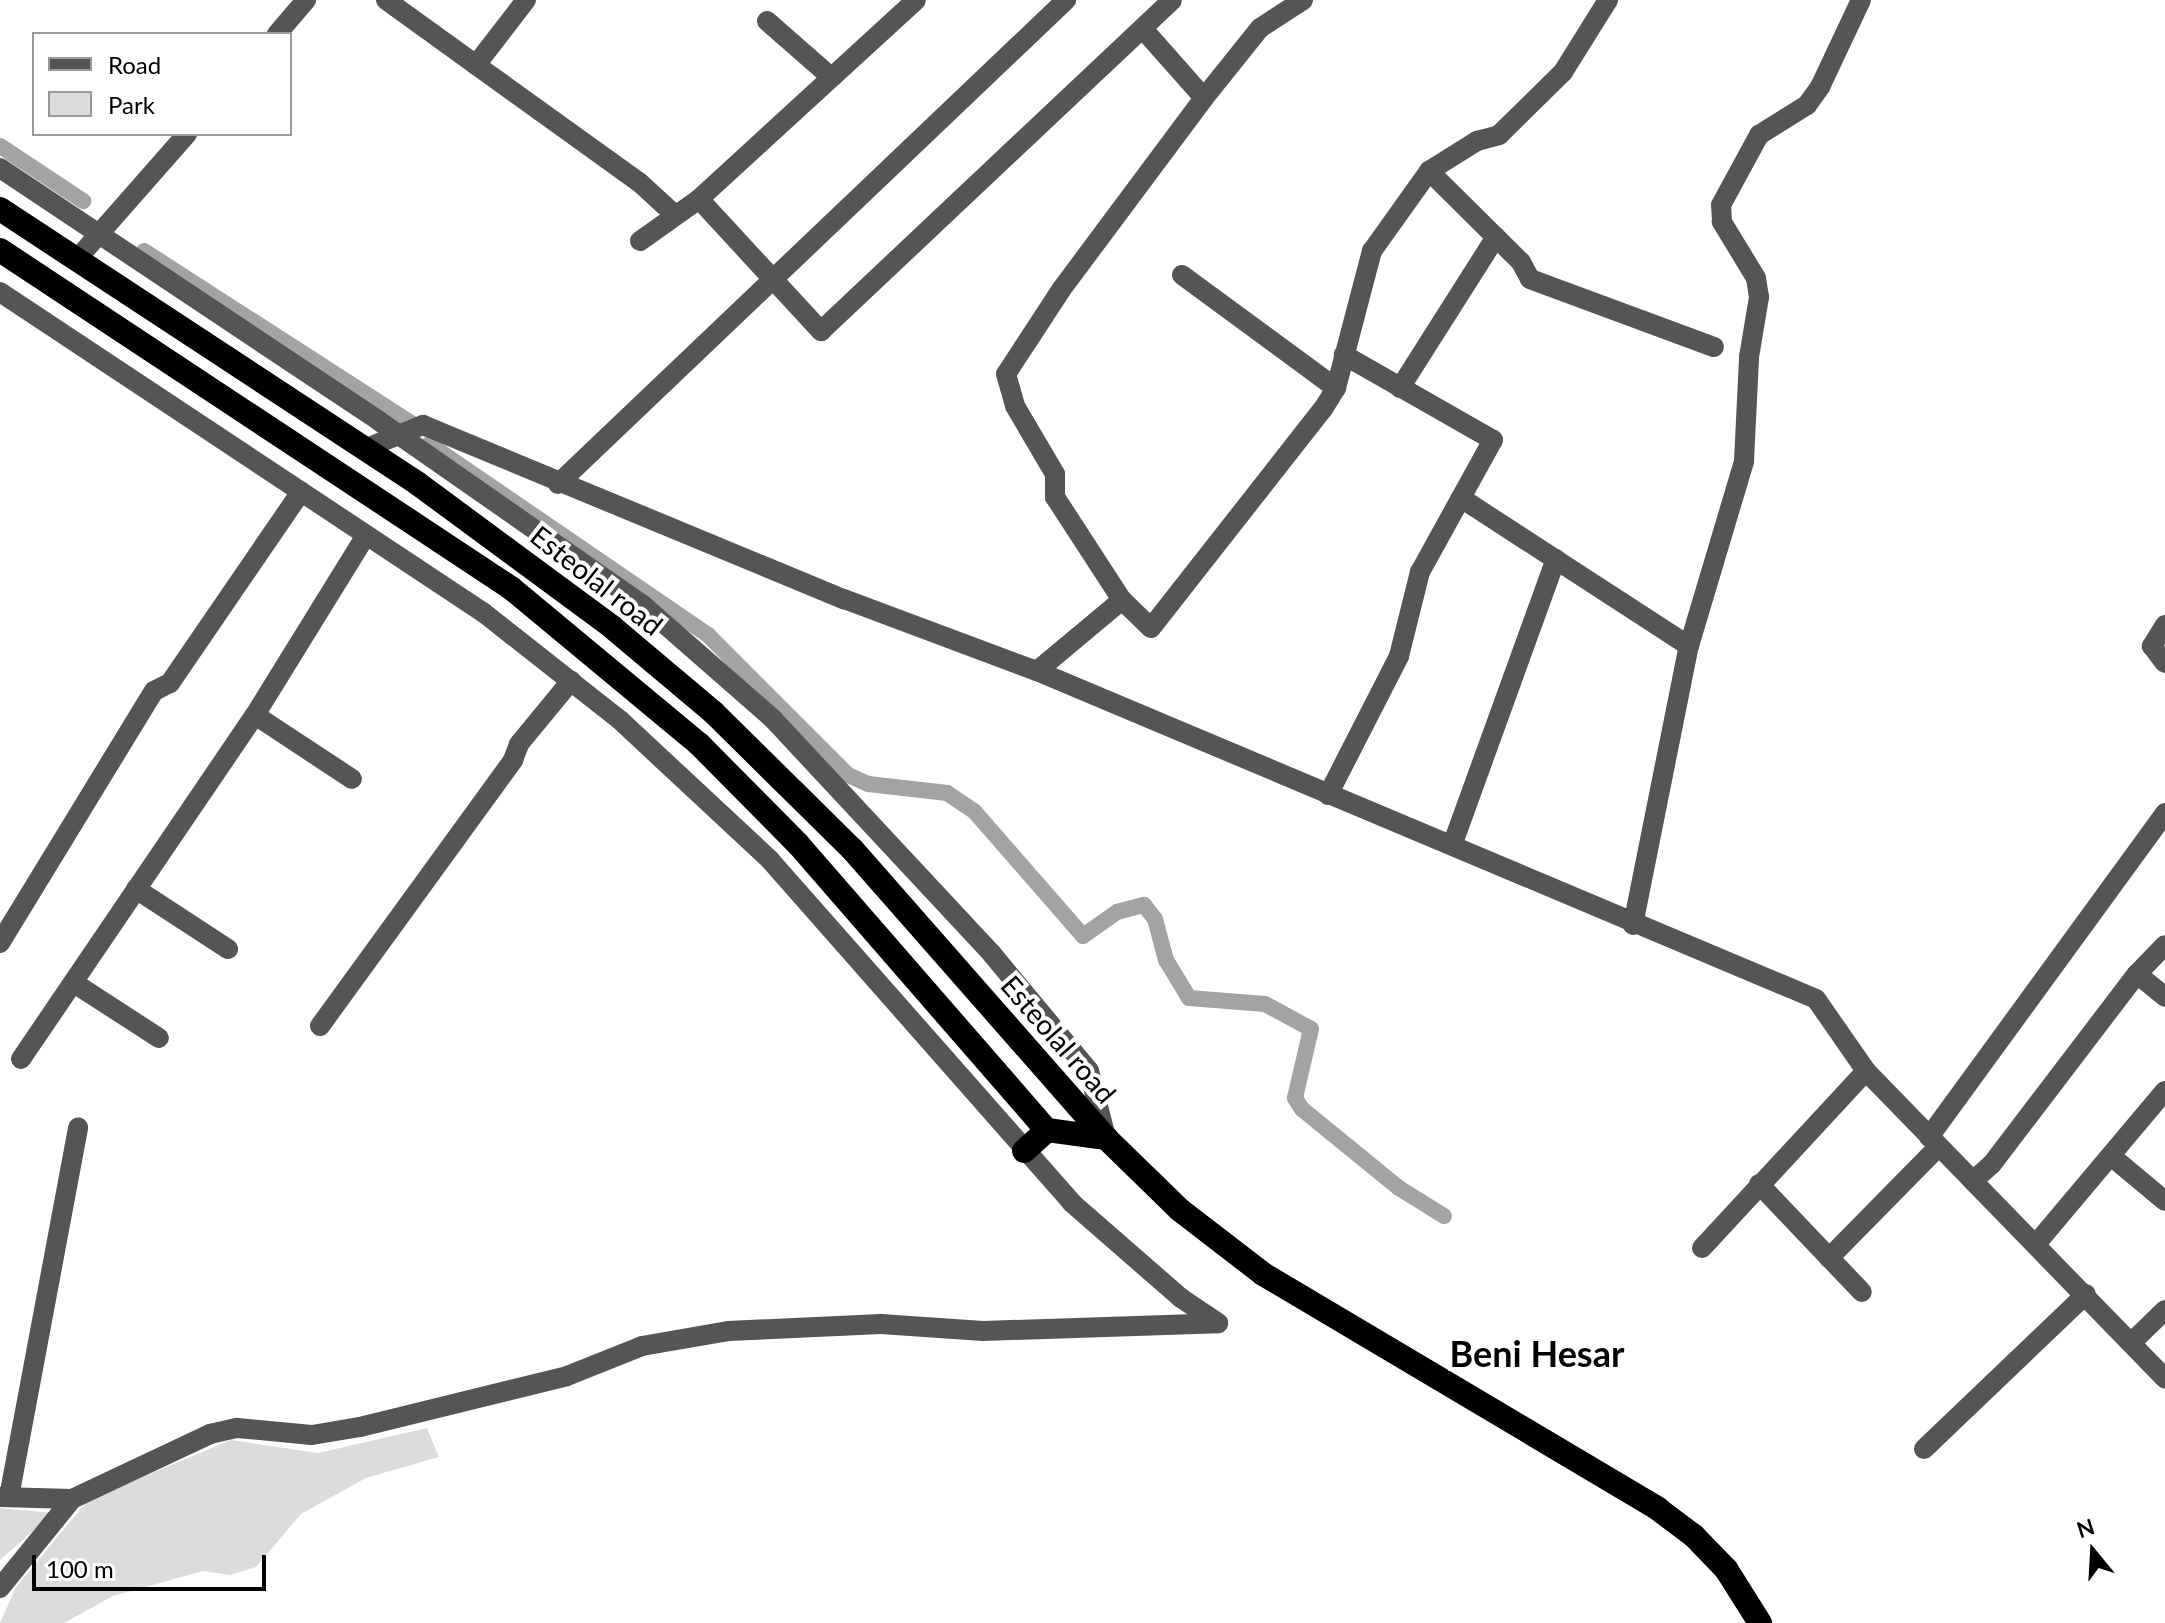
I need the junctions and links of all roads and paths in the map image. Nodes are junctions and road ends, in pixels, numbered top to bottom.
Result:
1 (305, 0) edge
2 (386, 0) edge
3 (526, 0) edge
4 (1066, 0) edge
5 (1172, 0) edge
6 (1303, 0) edge
7 (1608, 0) edge
8 (1861, 0) edge
9 (912, 1) edge
10 (767, 21) dead end
11 (1143, 29) junction
12 (279, 32) edge
13 (476, 65) junction
14 (831, 77) junction
15 (1204, 98) junction
16 (185, 136) edge
17 (0, 168) edge
18 (1429, 171) junction
19 (699, 199) junction
20 (0, 209) edge
21 (675, 215) junction
22 (97, 233) junction
23 (1496, 237) junction
24 (640, 241) dead end
25 (0, 250) edge
26 (77, 259) junction
27 (1182, 275) dead end
28 (775, 281) junction
29 (0, 292) edge
30 (1714, 347) dead end
31 (1344, 355) junction
32 (1336, 388) junction
33 (1400, 388) junction
34 (399, 435) junction
35 (367, 448) junction
36 (558, 484) junction
37 (301, 492) junction
38 (1461, 498) junction
39 (366, 535) junction
40 (1556, 559) junction
41 (1122, 600) junction
42 (2165, 625) edge
43 (1689, 646) junction
44 (2165, 663) edge
45 (1037, 671) junction
46 (571, 681) junction
47 (255, 715) junction
48 (352, 779) dead end
49 (1328, 795) junction
50 (2165, 813) edge
51 (1453, 843) junction
52 (136, 889) junction
53 (1633, 925) junction
54 (0, 943) edge
55 (2165, 945) edge
56 (228, 949) dead end
57 (2137, 974) junction
58 (74, 983) junction
59 (2165, 997) edge
60 (320, 1026) dead end
61 (159, 1038) dead end
62 (21, 1059) dead end
63 (1866, 1071) junction
64 (2165, 1091) edge
65 (78, 1127) dead end
66 (1047, 1130) junction
67 (1106, 1138) junction
68 (1933, 1142) junction
69 (1024, 1151) junction
70 (2111, 1156) junction
71 (1973, 1181) junction
72 (1759, 1184) junction
73 (2165, 1201) edge
74 (2036, 1244) junction
75 (1702, 1248) dead end
76 (1829, 1258) junction
77 (1862, 1292) dead end
78 (2086, 1294) junction
79 (2165, 1310) edge
80 (2132, 1342) junction
81 (2165, 1379) edge
82 (1924, 1449) dead end
83 (5, 1497) edge
84 (72, 1499) junction
85 (0, 1588) edge
86 (1760, 1623) edge

1 - 12 street
2 - 13 street
3 - 13 street
4 - 28 street
5 - 11 street
6 - 15 street
7 - 18 street
8 - 43 street
9 - 14 street
10 - 14 street
11 - 15 street
11 - 28 street
13 - 21 street
14 - 19 street
15 - 41 street
16 - 22 street
17 - 22 street
18 - 23 street
18 - 31 street
19 - 21 street
19 - 28 street
20 - 26 highway, Esteolal road
21 - 24 street
22 - 26 street
22 - 34 street
23 - 30 street
23 - 33 street
25 - 66 highway
26 - 35 highway, Esteolal road
27 - 32 street
28 - 36 street
29 - 37 street
31 - 32 street
31 - 33 street
32 - 41 street
33 - 38 street
34 - 35 street
34 - 36 street
34 - 67 street
35 - 67 highway, Esteolal road
36 - 45 street
37 - 39 street
37 - 54 street
38 - 40 street
38 - 49 street
39 - 46 street
39 - 47 street
40 - 43 street
40 - 51 street
41 - 45 street
42 - 44 street
43 - 53 street
45 - 49 street
46 - 60 street
46 - 69 street
47 - 48 street
47 - 52 street
49 - 51 street
50 - 68 street
51 - 53 street
52 - 56 street
52 - 58 street
53 - 63 street
55 - 57 street
57 - 59 street
57 - 71 street
58 - 61 street
58 - 62 street
63 - 68 street
63 - 72 street
64 - 70 street
65 - 83 street
66 - 67 highway, Esteolal road
66 - 69 highway
67 - 86 highway
68 - 71 street
68 - 76 street
69 - 84 street
70 - 73 street
70 - 74 street
71 - 74 street
72 - 75 street
72 - 76 street
74 - 78 street
76 - 77 street
78 - 80 street
78 - 82 street
79 - 80 street
80 - 81 street
83 - 84 street
84 - 85 street

